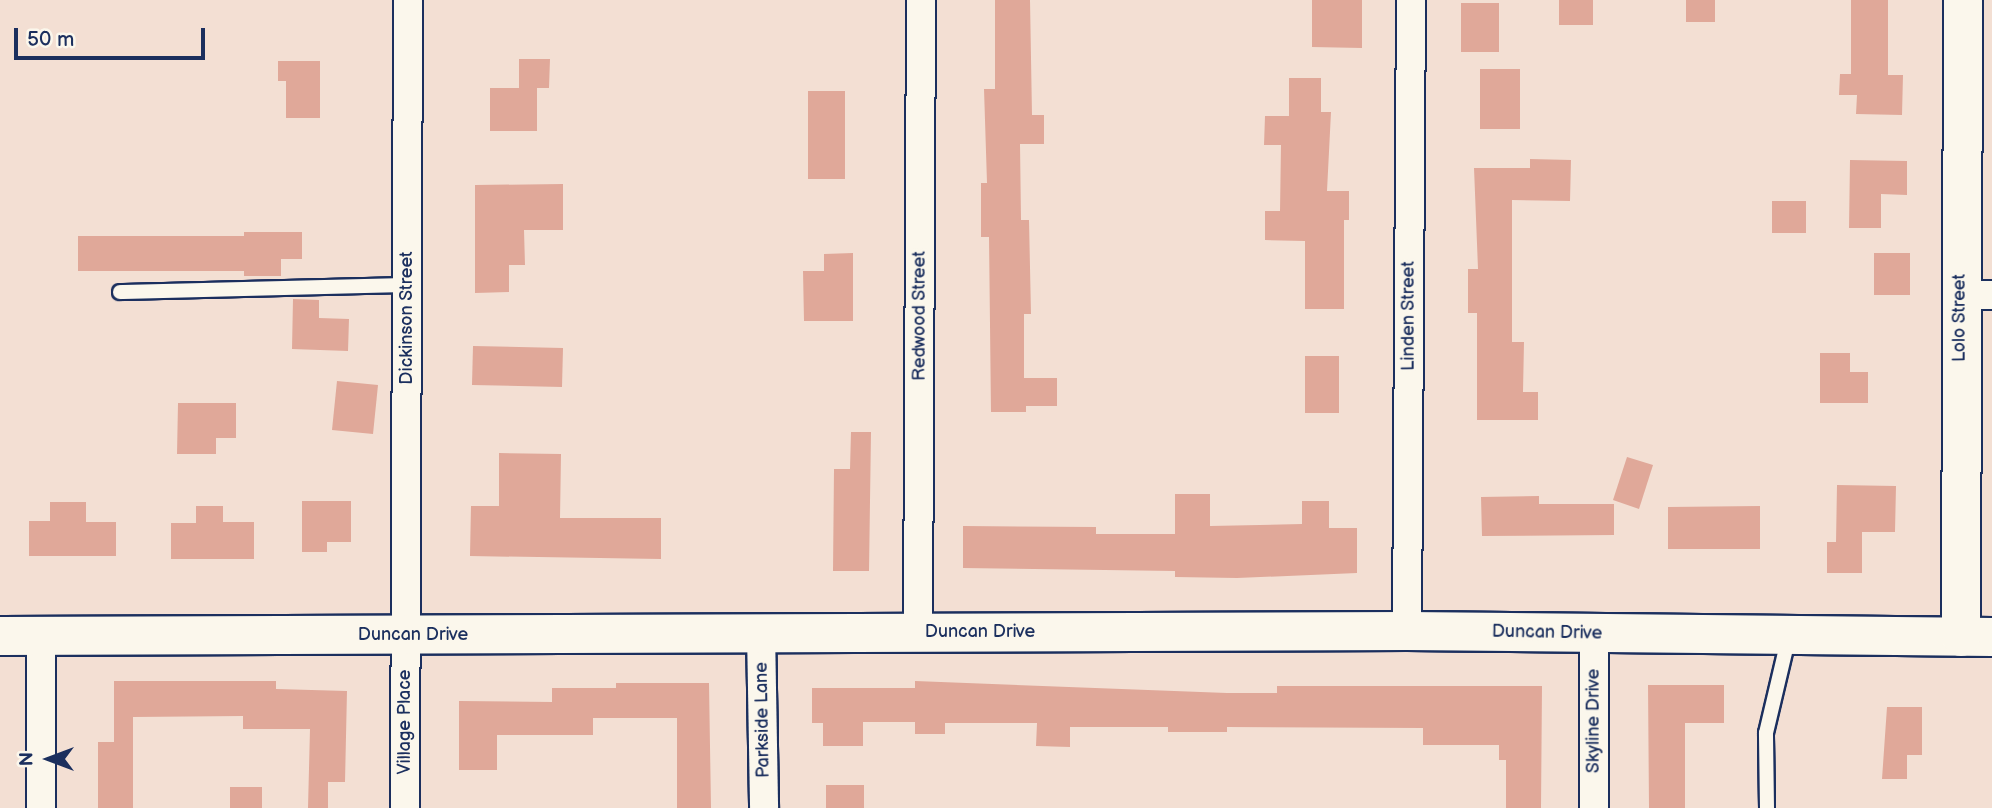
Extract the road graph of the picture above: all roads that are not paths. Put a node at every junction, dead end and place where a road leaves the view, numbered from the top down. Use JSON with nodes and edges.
{"nodes":[{"id":1,"x":408,"y":0,"type":"edge"},
{"id":2,"x":921,"y":0,"type":"edge"},
{"id":3,"x":1411,"y":0,"type":"edge"},
{"id":4,"x":1963,"y":0,"type":"edge"},
{"id":5,"x":408,"y":285,"type":"junction"},
{"id":6,"x":120,"y":292,"type":"dead end"},
{"id":7,"x":1976,"y":295,"type":"edge"},
{"id":8,"x":761,"y":631,"type":"junction"},
{"id":9,"x":1407,"y":631,"type":"junction"},
{"id":10,"x":918,"y":632,"type":"junction"},
{"id":11,"x":1594,"y":633,"type":"junction"},
{"id":12,"x":1790,"y":634,"type":"junction"},
{"id":13,"x":0,"y":636,"type":"edge"},
{"id":14,"x":41,"y":636,"type":"junction"},
{"id":15,"x":404,"y":636,"type":"junction"},
{"id":16,"x":1976,"y":637,"type":"edge"},
{"id":17,"x":41,"y":808,"type":"edge"},
{"id":18,"x":405,"y":808,"type":"edge"},
{"id":19,"x":764,"y":808,"type":"edge"},
{"id":20,"x":1594,"y":808,"type":"edge"},
{"id":21,"x":1767,"y":808,"type":"edge"}],
"edges":[{"from":1,"to":5,"type":"street","name":"Dickinson Street"},
{"from":2,"to":10,"type":"street","name":"Redwood Street"},
{"from":3,"to":9,"type":"street","name":"Linden Street"},
{"from":4,"to":7,"type":"street","name":"Lolo Street"},
{"from":5,"to":6,"type":"lane"},
{"from":5,"to":15,"type":"street","name":"Dickinson Street"},
{"from":7,"to":16,"type":"street","name":"Lolo Street"},
{"from":8,"to":10,"type":"street","name":"Duncan Drive"},
{"from":8,"to":15,"type":"street","name":"Duncan Drive"},
{"from":8,"to":19,"type":"street","name":"Parkside Lane"},
{"from":9,"to":10,"type":"street","name":"Duncan Drive"},
{"from":9,"to":11,"type":"street","name":"Duncan Drive"},
{"from":11,"to":12,"type":"street","name":"Duncan Drive"},
{"from":11,"to":20,"type":"street","name":"Skyline Drive"},
{"from":12,"to":16,"type":"street","name":"Duncan Drive"},
{"from":12,"to":21,"type":"lane"},
{"from":13,"to":14,"type":"street","name":"Duncan Drive"},
{"from":14,"to":15,"type":"street","name":"Duncan Drive"},
{"from":14,"to":17,"type":"street"},
{"from":15,"to":18,"type":"street","name":"Village Place"}]}
